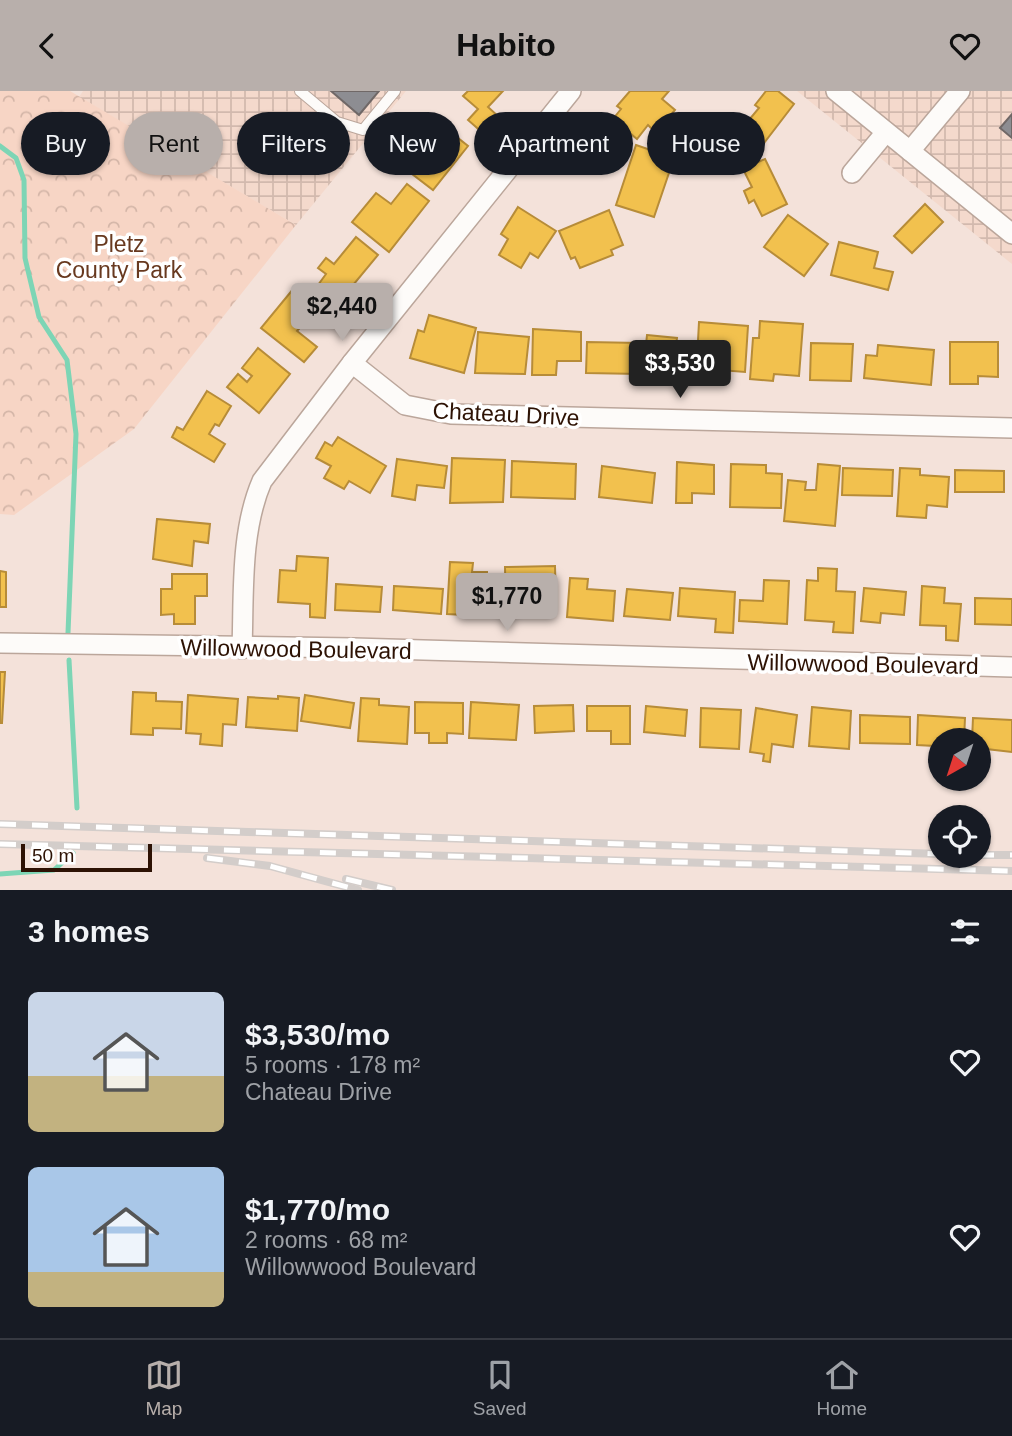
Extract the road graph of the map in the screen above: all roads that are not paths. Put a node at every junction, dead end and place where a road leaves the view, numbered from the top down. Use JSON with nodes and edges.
{"nodes":[{"id":1,"x":299,"y":91,"type":"edge"},
{"id":2,"x":395,"y":91,"type":"edge"},
{"id":3,"x":572,"y":91,"type":"edge"},
{"id":4,"x":836,"y":91,"type":"edge"},
{"id":5,"x":960,"y":91,"type":"edge"},
{"id":6,"x":886,"y":131,"type":"junction"},
{"id":7,"x":910,"y":151,"type":"junction"},
{"id":8,"x":852,"y":173,"type":"dead end"},
{"id":9,"x":1012,"y":235,"type":"edge"},
{"id":10,"x":352,"y":363,"type":"junction"},
{"id":11,"x":1012,"y":428,"type":"edge"},
{"id":12,"x":0,"y":643,"type":"edge"},
{"id":13,"x":242,"y":649,"type":"junction"},
{"id":14,"x":1012,"y":667,"type":"edge"}],
"edges":[{"from":1,"to":2,"type":"lane"},
{"from":3,"to":10,"type":"street"},
{"from":4,"to":6,"type":"street"},
{"from":5,"to":7,"type":"street"},
{"from":6,"to":7,"type":"street"},
{"from":6,"to":8,"type":"street"},
{"from":7,"to":9,"type":"street"},
{"from":10,"to":11,"type":"street","name":"Chateau Drive"},
{"from":10,"to":13,"type":"street"},
{"from":12,"to":13,"type":"street","name":"Willowwood Boulevard"},
{"from":13,"to":14,"type":"street","name":"Willowwood Boulevard"}]}
